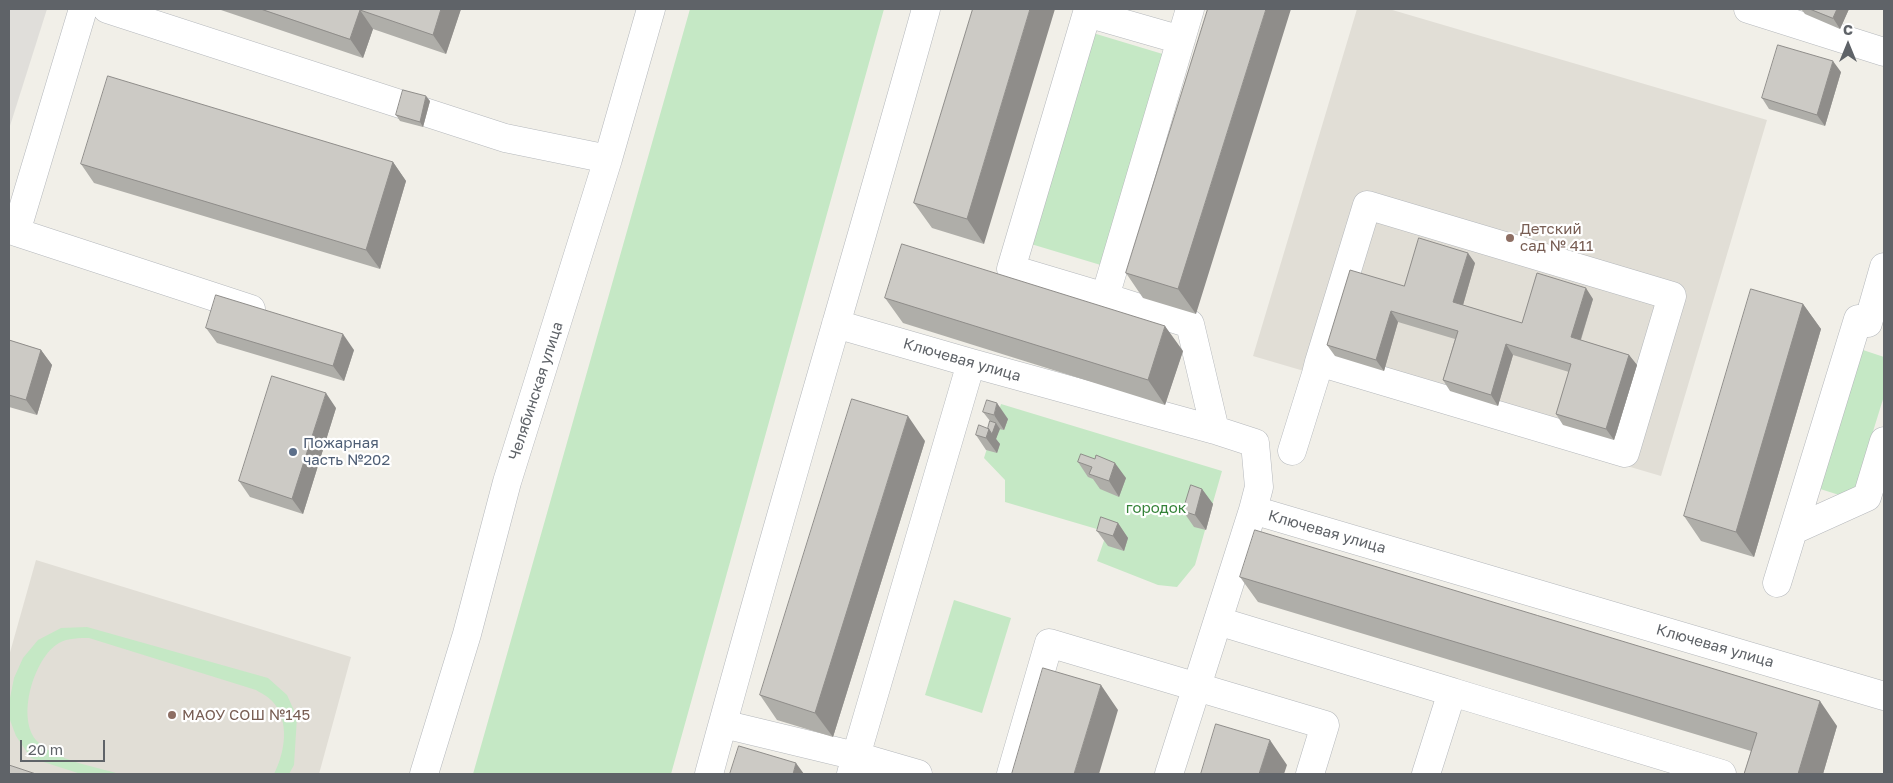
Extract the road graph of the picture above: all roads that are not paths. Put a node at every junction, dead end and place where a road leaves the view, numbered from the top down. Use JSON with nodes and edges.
{"nodes":[{"id":1,"x":83,"y":9,"type":"edge"},
{"id":2,"x":107,"y":9,"type":"edge"},
{"id":3,"x":651,"y":9,"type":"edge"},
{"id":4,"x":926,"y":9,"type":"edge"},
{"id":5,"x":1190,"y":9,"type":"edge"},
{"id":6,"x":1748,"y":9,"type":"edge"},
{"id":7,"x":1181,"y":40,"type":"junction"},
{"id":8,"x":1884,"y":52,"type":"edge"},
{"id":9,"x":608,"y":159,"type":"junction"},
{"id":10,"x":1884,"y":267,"type":"edge"},
{"id":11,"x":1105,"y":297,"type":"junction"},
{"id":12,"x":271,"y":315,"type":"edge"},
{"id":13,"x":836,"y":324,"type":"junction"},
{"id":14,"x":1876,"y":325,"type":"edge"},
{"id":15,"x":1319,"y":362,"type":"junction"},
{"id":16,"x":971,"y":363,"type":"junction"},
{"id":17,"x":1215,"y":430,"type":"junction"},
{"id":18,"x":1884,"y":441,"type":"edge"},
{"id":19,"x":1292,"y":451,"type":"dead end"},
{"id":20,"x":1252,"y":510,"type":"junction"},
{"id":21,"x":1794,"y":530,"type":"junction"},
{"id":22,"x":1777,"y":583,"type":"dead end"},
{"id":23,"x":1218,"y":621,"type":"junction"},
{"id":24,"x":1197,"y":687,"type":"junction"},
{"id":25,"x":1452,"y":692,"type":"junction"},
{"id":26,"x":1884,"y":696,"type":"edge"},
{"id":27,"x":723,"y":724,"type":"junction"},
{"id":28,"x":853,"y":765,"type":"edge"},
{"id":29,"x":424,"y":774,"type":"edge"},
{"id":30,"x":710,"y":774,"type":"edge"},
{"id":31,"x":918,"y":774,"type":"edge"},
{"id":32,"x":1010,"y":774,"type":"edge"},
{"id":33,"x":1168,"y":774,"type":"edge"},
{"id":34,"x":1310,"y":774,"type":"edge"},
{"id":35,"x":1427,"y":774,"type":"edge"},
{"id":36,"x":1722,"y":774,"type":"edge"}],
"edges":[{"from":1,"to":12,"type":"street"},
{"from":2,"to":9,"type":"street"},
{"from":3,"to":9,"type":"street","name":"Челябинская улица"},
{"from":4,"to":13,"type":"street"},
{"from":5,"to":7,"type":"street"},
{"from":6,"to":8,"type":"street"},
{"from":7,"to":11,"type":"street"},
{"from":7,"to":11,"type":"street"},
{"from":9,"to":29,"type":"street","name":"Челябинская улица"},
{"from":10,"to":14,"type":"street"},
{"from":11,"to":17,"type":"street"},
{"from":13,"to":16,"type":"street","name":"Ключевая улица"},
{"from":13,"to":27,"type":"street"},
{"from":14,"to":21,"type":"street"},
{"from":15,"to":15,"type":"street"},
{"from":15,"to":19,"type":"street"},
{"from":16,"to":17,"type":"street","name":"Ключевая улица"},
{"from":16,"to":28,"type":"street"},
{"from":17,"to":20,"type":"street","name":"Ключевая улица"},
{"from":18,"to":21,"type":"street"},
{"from":20,"to":23,"type":"street"},
{"from":20,"to":26,"type":"street","name":"Ключевая улица"},
{"from":21,"to":22,"type":"street"},
{"from":23,"to":24,"type":"street"},
{"from":23,"to":25,"type":"street"},
{"from":24,"to":32,"type":"street"},
{"from":24,"to":33,"type":"street"},
{"from":24,"to":34,"type":"street"},
{"from":25,"to":35,"type":"street"},
{"from":25,"to":36,"type":"street"},
{"from":27,"to":28,"type":"street"},
{"from":27,"to":30,"type":"street"},
{"from":28,"to":31,"type":"street"}]}
